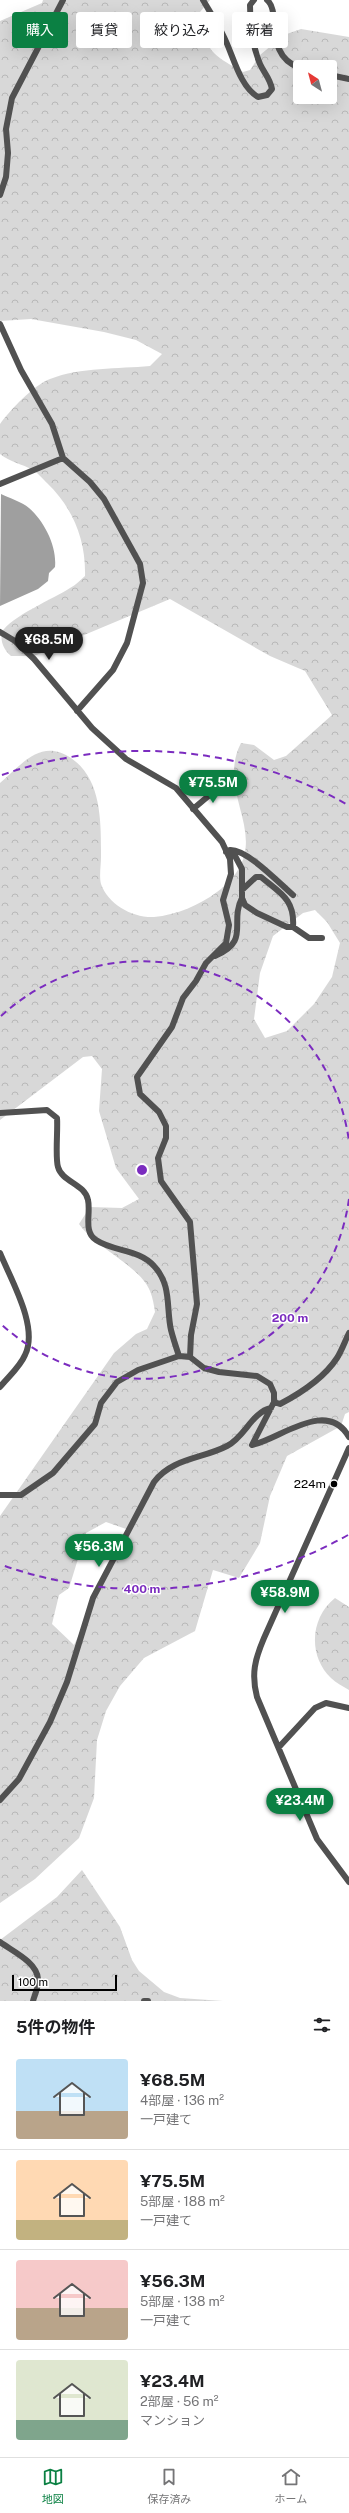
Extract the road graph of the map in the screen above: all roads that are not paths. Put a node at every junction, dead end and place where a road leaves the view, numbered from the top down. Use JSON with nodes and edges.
{"nodes":[{"id":1,"x":63,"y":0,"type":"edge"},
{"id":2,"x":203,"y":0,"type":"edge"},
{"id":3,"x":254,"y":0,"type":"edge"},
{"id":4,"x":267,"y":0,"type":"edge"},
{"id":5,"x":293,"y":66,"type":"edge"},
{"id":6,"x":337,"y":76,"type":"edge"},
{"id":7,"x":349,"y":79,"type":"edge"},
{"id":8,"x":0,"y":195,"type":"edge"},
{"id":9,"x":0,"y":324,"type":"edge"},
{"id":10,"x":63,"y":458,"type":"junction"},
{"id":11,"x":0,"y":484,"type":"edge"},
{"id":12,"x":0,"y":632,"type":"edge"},
{"id":13,"x":77,"y":711,"type":"junction"},
{"id":14,"x":216,"y":786,"type":"dead end"},
{"id":15,"x":193,"y":809,"type":"junction"},
{"id":16,"x":226,"y":852,"type":"junction"},
{"id":17,"x":242,"y":890,"type":"junction"},
{"id":18,"x":293,"y":896,"type":"dead end"},
{"id":19,"x":242,"y":898,"type":"junction"},
{"id":20,"x":293,"y":927,"type":"junction"},
{"id":21,"x":322,"y":938,"type":"dead end"},
{"id":22,"x":212,"y":957,"type":"junction"},
{"id":23,"x":0,"y":1113,"type":"edge"},
{"id":24,"x":0,"y":1253,"type":"edge"},
{"id":25,"x":349,"y":1333,"type":"edge"},
{"id":26,"x":179,"y":1356,"type":"junction"},
{"id":27,"x":190,"y":1357,"type":"junction"},
{"id":28,"x":0,"y":1387,"type":"edge"},
{"id":29,"x":272,"y":1405,"type":"junction"},
{"id":30,"x":349,"y":1437,"type":"edge"},
{"id":31,"x":349,"y":1448,"type":"edge"},
{"id":32,"x":0,"y":1495,"type":"edge"},
{"id":33,"x":349,"y":1708,"type":"edge"},
{"id":34,"x":279,"y":1747,"type":"junction"},
{"id":35,"x":0,"y":1800,"type":"edge"},
{"id":36,"x":349,"y":1882,"type":"edge"},
{"id":37,"x":0,"y":1942,"type":"edge"},
{"id":38,"x":33,"y":2001,"type":"edge"},
{"id":39,"x":144,"y":2001,"type":"edge"},
{"id":40,"x":148,"y":2001,"type":"edge"}],
"edges":[{"from":1,"to":8,"type":"street"},
{"from":2,"to":3,"type":"street"},
{"from":4,"to":5,"type":"street"},
{"from":6,"to":7,"type":"street"},
{"from":9,"to":10,"type":"street"},
{"from":10,"to":11,"type":"street"},
{"from":10,"to":13,"type":"street"},
{"from":12,"to":13,"type":"street"},
{"from":13,"to":15,"type":"street"},
{"from":14,"to":15,"type":"street"},
{"from":15,"to":16,"type":"street"},
{"from":16,"to":17,"type":"street"},
{"from":16,"to":18,"type":"street"},
{"from":16,"to":22,"type":"street"},
{"from":17,"to":19,"type":"street"},
{"from":17,"to":20,"type":"street"},
{"from":19,"to":20,"type":"street"},
{"from":19,"to":22,"type":"street"},
{"from":20,"to":21,"type":"street"},
{"from":22,"to":27,"type":"street"},
{"from":23,"to":26,"type":"street"},
{"from":24,"to":28,"type":"street"},
{"from":25,"to":29,"type":"street"},
{"from":26,"to":27,"type":"street"},
{"from":26,"to":32,"type":"street"},
{"from":27,"to":29,"type":"street"},
{"from":29,"to":30,"type":"street"},
{"from":29,"to":35,"type":"street"},
{"from":31,"to":34,"type":"street"},
{"from":33,"to":34,"type":"street"},
{"from":34,"to":36,"type":"street"},
{"from":37,"to":38,"type":"street"},
{"from":39,"to":40,"type":"street"}]}
